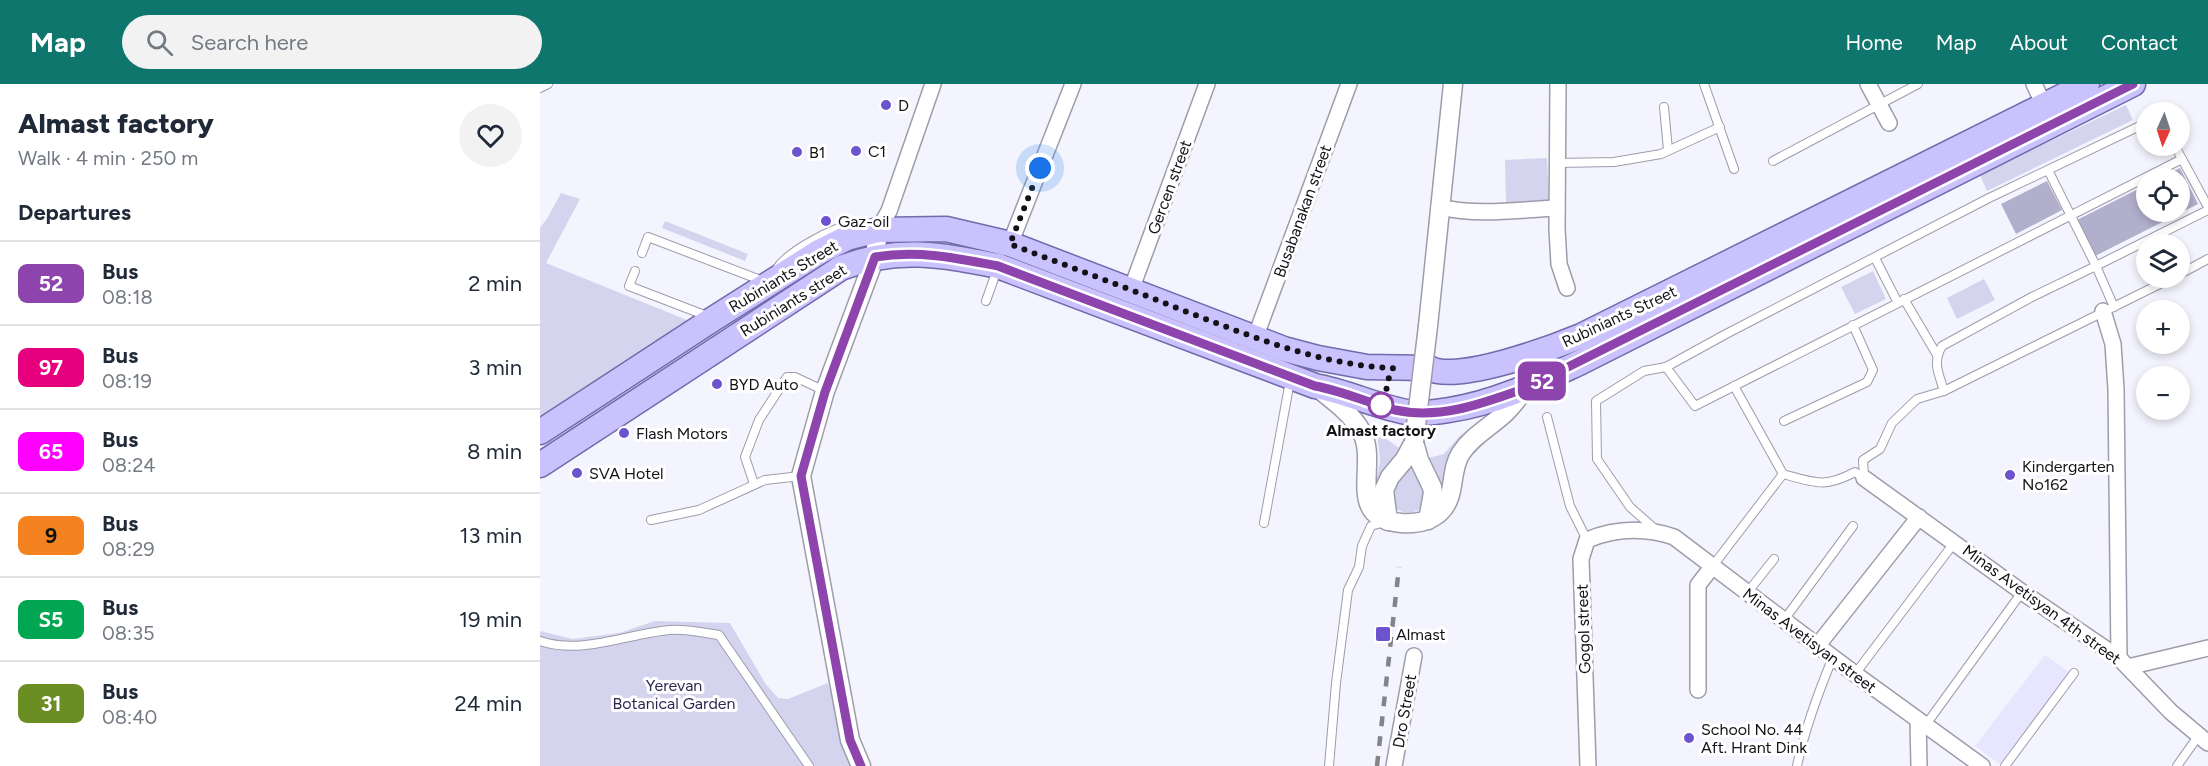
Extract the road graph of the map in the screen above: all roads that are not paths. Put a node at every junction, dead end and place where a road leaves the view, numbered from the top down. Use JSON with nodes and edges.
{"nodes":[{"id":1,"x":548,"y":84,"type":"edge"},
{"id":2,"x":933,"y":84,"type":"edge"},
{"id":3,"x":1073,"y":84,"type":"edge"},
{"id":4,"x":1207,"y":84,"type":"edge"},
{"id":5,"x":1349,"y":84,"type":"edge"},
{"id":6,"x":1453,"y":84,"type":"edge"},
{"id":7,"x":1558,"y":84,"type":"edge"},
{"id":8,"x":1704,"y":84,"type":"edge"},
{"id":9,"x":1868,"y":84,"type":"edge"},
{"id":10,"x":1918,"y":84,"type":"edge"},
{"id":11,"x":2087,"y":84,"type":"edge"},
{"id":12,"x":2133,"y":84,"type":"edge"},
{"id":13,"x":540,"y":88,"type":"edge"},
{"id":14,"x":2039,"y":95,"type":"edge"},
{"id":15,"x":1879,"y":104,"type":"junction"},
{"id":16,"x":1664,"y":107,"type":"dead end"},
{"id":17,"x":1888,"y":123,"type":"dead end"},
{"id":18,"x":1720,"y":128,"type":"junction"},
{"id":19,"x":2136,"y":128,"type":"edge"},
{"id":20,"x":1668,"y":150,"type":"junction"},
{"id":21,"x":2180,"y":156,"type":"edge"},
{"id":22,"x":2182,"y":159,"type":"junction"},
{"id":23,"x":1773,"y":161,"type":"dead end"},
{"id":24,"x":1557,"y":163,"type":"junction"},
{"id":25,"x":1734,"y":169,"type":"dead end"},
{"id":26,"x":2048,"y":170,"type":"junction"},
{"id":27,"x":1439,"y":207,"type":"junction"},
{"id":28,"x":1557,"y":208,"type":"junction"},
{"id":29,"x":2208,"y":208,"type":"edge"},
{"id":30,"x":2072,"y":215,"type":"junction"},
{"id":31,"x":878,"y":230,"type":"junction"},
{"id":32,"x":1010,"y":244,"type":"junction"},
{"id":33,"x":642,"y":253,"type":"dead end"},
{"id":34,"x":875,"y":257,"type":"junction"},
{"id":35,"x":1875,"y":258,"type":"junction"},
{"id":36,"x":2208,"y":259,"type":"edge"},
{"id":37,"x":998,"y":266,"type":"junction"},
{"id":38,"x":2096,"y":266,"type":"junction"},
{"id":39,"x":2190,"y":269,"type":"edge"},
{"id":40,"x":635,"y":271,"type":"dead end"},
{"id":41,"x":768,"y":283,"type":"junction"},
{"id":42,"x":1567,"y":288,"type":"dead end"},
{"id":43,"x":2151,"y":288,"type":"edge"},
{"id":44,"x":1131,"y":290,"type":"junction"},
{"id":45,"x":986,"y":301,"type":"dead end"},
{"id":46,"x":1901,"y":301,"type":"junction"},
{"id":47,"x":2108,"y":309,"type":"junction"},
{"id":48,"x":712,"y":319,"type":"junction"},
{"id":49,"x":1853,"y":326,"type":"junction"},
{"id":50,"x":1255,"y":338,"type":"junction"},
{"id":51,"x":1937,"y":355,"type":"junction"},
{"id":52,"x":1666,"y":367,"type":"junction"},
{"id":53,"x":1393,"y":368,"type":"junction"},
{"id":54,"x":1435,"y":372,"type":"junction"},
{"id":55,"x":1291,"y":376,"type":"junction"},
{"id":56,"x":1315,"y":386,"type":"junction"},
{"id":57,"x":1734,"y":386,"type":"junction"},
{"id":58,"x":1526,"y":388,"type":"junction"},
{"id":59,"x":1944,"y":391,"type":"junction"},
{"id":60,"x":825,"y":392,"type":"junction"},
{"id":61,"x":1390,"y":408,"type":"junction"},
{"id":62,"x":1434,"y":412,"type":"junction"},
{"id":63,"x":1547,"y":417,"type":"dead end"},
{"id":64,"x":1784,"y":421,"type":"dead end"},
{"id":65,"x":540,"y":432,"type":"edge"},
{"id":66,"x":1414,"y":442,"type":"junction"},
{"id":67,"x":540,"y":465,"type":"edge"},
{"id":68,"x":1783,"y":474,"type":"junction"},
{"id":69,"x":801,"y":476,"type":"junction"},
{"id":70,"x":1864,"y":478,"type":"junction"},
{"id":71,"x":754,"y":484,"type":"junction"},
{"id":72,"x":1919,"y":517,"type":"junction"},
{"id":73,"x":651,"y":520,"type":"dead end"},
{"id":74,"x":1428,"y":520,"type":"junction"},
{"id":75,"x":1388,"y":521,"type":"junction"},
{"id":76,"x":1264,"y":523,"type":"dead end"},
{"id":77,"x":1853,"y":526,"type":"dead end"},
{"id":78,"x":1657,"y":531,"type":"junction"},
{"id":79,"x":1587,"y":540,"type":"junction"},
{"id":80,"x":1955,"y":542,"type":"junction"},
{"id":81,"x":1774,"y":559,"type":"dead end"},
{"id":82,"x":1712,"y":567,"type":"junction"},
{"id":83,"x":2022,"y":592,"type":"junction"},
{"id":84,"x":1748,"y":593,"type":"junction"},
{"id":85,"x":1784,"y":620,"type":"junction"},
{"id":86,"x":540,"y":641,"type":"edge"},
{"id":87,"x":1818,"y":645,"type":"junction"},
{"id":88,"x":2208,"y":648,"type":"edge"},
{"id":89,"x":1414,"y":656,"type":"dead end"},
{"id":90,"x":1833,"y":657,"type":"junction"},
{"id":91,"x":2123,"y":663,"type":"junction"},
{"id":92,"x":2074,"y":673,"type":"dead end"},
{"id":93,"x":1855,"y":674,"type":"junction"},
{"id":94,"x":1698,"y":690,"type":"dead end"},
{"id":95,"x":1921,"y":723,"type":"junction"},
{"id":96,"x":2203,"y":739,"type":"edge"},
{"id":97,"x":809,"y":766,"type":"edge"},
{"id":98,"x":861,"y":766,"type":"edge"},
{"id":99,"x":1329,"y":766,"type":"edge"},
{"id":100,"x":1394,"y":766,"type":"edge"},
{"id":101,"x":1588,"y":766,"type":"edge"},
{"id":102,"x":1797,"y":766,"type":"edge"},
{"id":103,"x":1919,"y":766,"type":"edge"},
{"id":104,"x":1982,"y":766,"type":"edge"},
{"id":105,"x":2005,"y":766,"type":"edge"},
{"id":106,"x":2177,"y":766,"type":"edge"}],
"edges":[{"from":1,"to":13,"type":"lane"},
{"from":2,"to":31,"type":"street"},
{"from":3,"to":32,"type":"street"},
{"from":4,"to":44,"type":"street","name":"Gercen street"},
{"from":5,"to":50,"type":"street","name":"Busabanakan street"},
{"from":6,"to":27,"type":"street"},
{"from":7,"to":24,"type":"street"},
{"from":8,"to":18,"type":"lane"},
{"from":9,"to":15,"type":"street"},
{"from":10,"to":15,"type":"lane"},
{"from":11,"to":14,"type":"main road","name":"Rubiniants Street"},
{"from":12,"to":58,"type":"main road","name":"Rubiniants street"},
{"from":14,"to":54,"type":"main road","name":"Rubiniants Street"},
{"from":15,"to":17,"type":"street"},
{"from":15,"to":23,"type":"lane"},
{"from":16,"to":20,"type":"lane"},
{"from":18,"to":20,"type":"lane"},
{"from":18,"to":25,"type":"lane"},
{"from":19,"to":26,"type":"lane"},
{"from":20,"to":24,"type":"lane"},
{"from":21,"to":22,"type":"lane"},
{"from":22,"to":29,"type":"lane"},
{"from":22,"to":30,"type":"lane"},
{"from":24,"to":28,"type":"street"},
{"from":26,"to":30,"type":"lane"},
{"from":26,"to":35,"type":"lane"},
{"from":27,"to":28,"type":"street"},
{"from":27,"to":66,"type":"street","bridge":true},
{"from":28,"to":42,"type":"street"},
{"from":29,"to":38,"type":"lane"},
{"from":30,"to":38,"type":"lane"},
{"from":30,"to":46,"type":"lane"},
{"from":31,"to":32,"type":"main road","name":"Rubiniants Street"},
{"from":31,"to":34,"type":"street"},
{"from":31,"to":41,"type":"main road","name":"Rubiniants Street"},
{"from":32,"to":44,"type":"main road","name":"Rubiniants Street"},
{"from":33,"to":41,"type":"lane"},
{"from":34,"to":37,"type":"main road","name":"Rubiniants street"},
{"from":34,"to":60,"type":"street"},
{"from":34,"to":67,"type":"main road","name":"Rubiniants street"},
{"from":35,"to":46,"type":"lane"},
{"from":35,"to":52,"type":"lane"},
{"from":36,"to":39,"type":"lane"},
{"from":37,"to":45,"type":"lane"},
{"from":37,"to":55,"type":"main road","name":"Rubiniants street"},
{"from":38,"to":47,"type":"lane"},
{"from":38,"to":51,"type":"lane"},
{"from":40,"to":48,"type":"lane"},
{"from":41,"to":48,"type":"main road","name":"Rubiniants Street"},
{"from":43,"to":47,"type":"lane"},
{"from":44,"to":50,"type":"main road","name":"Rubiniants Street"},
{"from":46,"to":49,"type":"lane"},
{"from":46,"to":51,"type":"lane"},
{"from":47,"to":59,"type":"lane"},
{"from":47,"to":91,"type":"street"},
{"from":48,"to":65,"type":"main road","name":"Rubiniants Street"},
{"from":49,"to":57,"type":"lane"},
{"from":49,"to":64,"type":"lane"},
{"from":50,"to":53,"type":"main road","name":"Rubiniants Street"},
{"from":51,"to":59,"type":"lane"},
{"from":52,"to":57,"type":"lane"},
{"from":52,"to":78,"type":"lane"},
{"from":53,"to":54,"type":"main road","name":"Rubiniants Street"},
{"from":53,"to":61,"type":"main road"},
{"from":54,"to":62,"type":"main road"},
{"from":55,"to":56,"type":"main road","name":"Rubiniants street"},
{"from":55,"to":76,"type":"lane"},
{"from":56,"to":61,"type":"main road","name":"Rubiniants street"},
{"from":56,"to":75,"type":"street"},
{"from":57,"to":68,"type":"lane"},
{"from":58,"to":62,"type":"main road","name":"Rubiniants street"},
{"from":58,"to":74,"type":"street"},
{"from":59,"to":70,"type":"lane"},
{"from":60,"to":69,"type":"street"},
{"from":60,"to":71,"type":"lane"},
{"from":61,"to":62,"type":"main road","name":"Rubiniants street"},
{"from":63,"to":79,"type":"lane"},
{"from":66,"to":74,"type":"street"},
{"from":66,"to":75,"type":"street"},
{"from":68,"to":70,"type":"lane"},
{"from":68,"to":82,"type":"lane"},
{"from":69,"to":71,"type":"lane"},
{"from":69,"to":98,"type":"street"},
{"from":70,"to":72,"type":"street","name":"Minas Avetisyan 4th street"},
{"from":71,"to":73,"type":"lane"},
{"from":72,"to":80,"type":"street","name":"Minas Avetisyan 4th street"},
{"from":72,"to":87,"type":"street"},
{"from":74,"to":75,"type":"street"},
{"from":75,"to":99,"type":"lane"},
{"from":77,"to":85,"type":"lane"},
{"from":78,"to":79,"type":"street","name":"Minas Avetisyan street"},
{"from":78,"to":82,"type":"street","name":"Minas Avetisyan street"},
{"from":79,"to":101,"type":"street","name":"Gogol street"},
{"from":80,"to":83,"type":"street","name":"Minas Avetisyan 4th street"},
{"from":80,"to":93,"type":"lane"},
{"from":81,"to":84,"type":"lane"},
{"from":82,"to":84,"type":"street","name":"Minas Avetisyan street"},
{"from":82,"to":94,"type":"street"},
{"from":83,"to":91,"type":"street","name":"Minas Avetisyan 4th street"},
{"from":83,"to":95,"type":"lane"},
{"from":84,"to":85,"type":"street","name":"Minas Avetisyan street"},
{"from":85,"to":87,"type":"street","name":"Minas Avetisyan street"},
{"from":86,"to":97,"type":"lane"},
{"from":87,"to":90,"type":"street","name":"Minas Avetisyan street"},
{"from":88,"to":91,"type":"street"},
{"from":89,"to":100,"type":"street","name":"Dro Street"},
{"from":90,"to":93,"type":"street","name":"Minas Avetisyan street"},
{"from":90,"to":102,"type":"lane"},
{"from":91,"to":96,"type":"street","name":"Minas Avetisyan 4th street"},
{"from":92,"to":105,"type":"lane"},
{"from":93,"to":95,"type":"street","name":"Minas Avetisyan street"},
{"from":95,"to":103,"type":"street"},
{"from":95,"to":104,"type":"street","name":"Minas Avetisyan street"},
{"from":96,"to":106,"type":"lane"}]}
